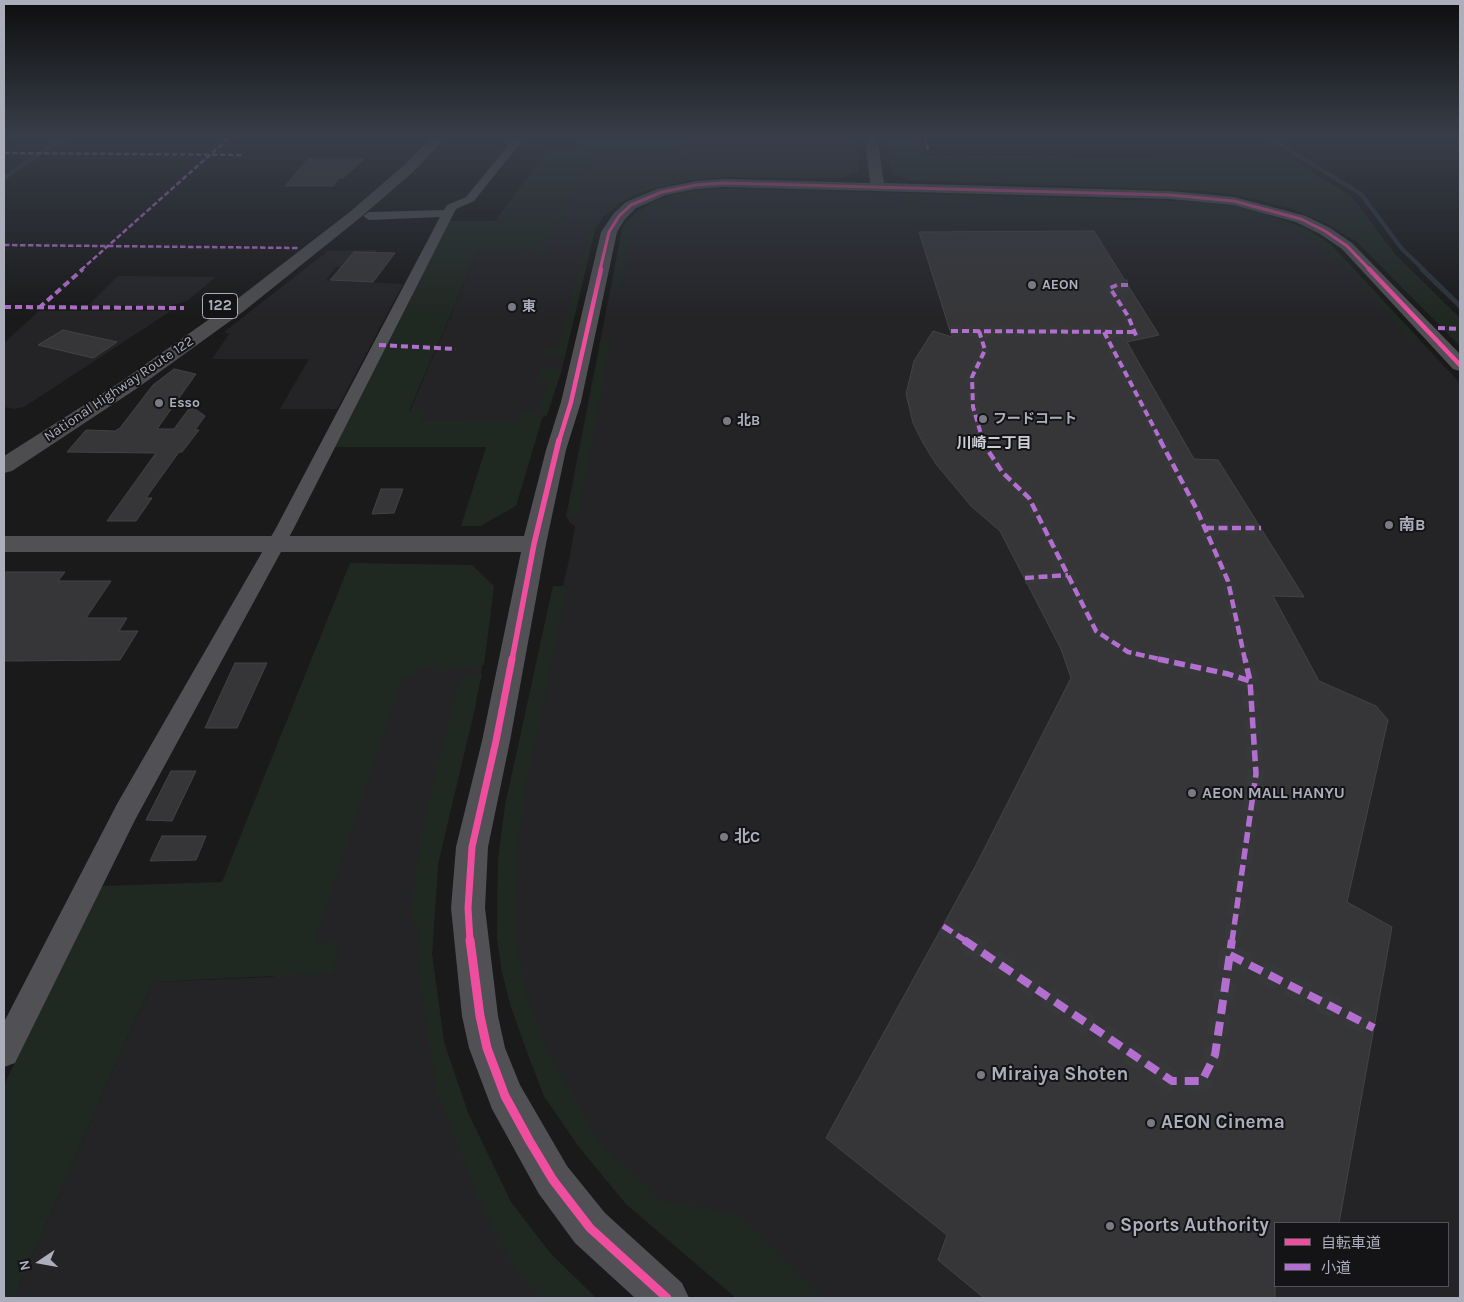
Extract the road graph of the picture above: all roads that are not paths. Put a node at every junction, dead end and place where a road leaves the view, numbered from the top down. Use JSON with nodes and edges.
{"nodes":[{"id":1,"x":359,"y":198,"type":"edge"},
{"id":2,"x":375,"y":198,"type":"edge"},
{"id":3,"x":471,"y":198,"type":"edge"},
{"id":4,"x":647,"y":198,"type":"edge"},
{"id":5,"x":1207,"y":198,"type":"edge"},
{"id":6,"x":447,"y":213,"type":"junction"},
{"id":7,"x":369,"y":216,"type":"dead end"},
{"id":8,"x":1460,"y":365,"type":"edge"},
{"id":9,"x":61,"y":409,"type":"dead end"},
{"id":10,"x":4,"y":466,"type":"edge"},
{"id":11,"x":4,"y":544,"type":"edge"},
{"id":12,"x":275,"y":544,"type":"junction"},
{"id":13,"x":534,"y":544,"type":"junction"},
{"id":14,"x":4,"y":1052,"type":"edge"},
{"id":15,"x":667,"y":1298,"type":"edge"}],
"edges":[{"from":1,"to":9,"type":"highway","name":"National Highway Route 122","number":"122"},
{"from":2,"to":10,"type":"highway","name":"National Highway Route 122","number":"122"},
{"from":3,"to":6,"type":"street"},
{"from":4,"to":13,"type":"street"},
{"from":5,"to":8,"type":"street"},
{"from":6,"to":7,"type":"street"},
{"from":6,"to":12,"type":"street"},
{"from":11,"to":12,"type":"street"},
{"from":12,"to":13,"type":"street"},
{"from":12,"to":14,"type":"street"},
{"from":13,"to":15,"type":"street"}]}
